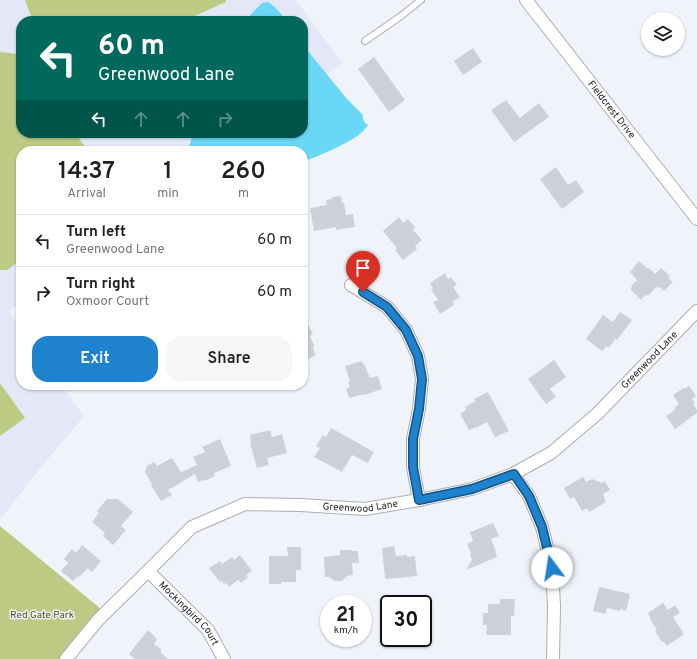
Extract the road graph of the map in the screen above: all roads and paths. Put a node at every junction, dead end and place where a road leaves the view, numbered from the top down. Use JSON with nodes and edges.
{"nodes":[{"id":1,"x":421,"y":0,"type":"edge"},
{"id":2,"x":526,"y":0,"type":"edge"},
{"id":3,"x":365,"y":41,"type":"dead end"},
{"id":4,"x":697,"y":219,"type":"edge"},
{"id":5,"x":351,"y":285,"type":"dead end"},
{"id":6,"x":697,"y":311,"type":"edge"},
{"id":7,"x":514,"y":474,"type":"junction"},
{"id":8,"x":419,"y":500,"type":"junction"},
{"id":9,"x":148,"y":571,"type":"junction"},
{"id":10,"x":66,"y":659,"type":"edge"},
{"id":11,"x":224,"y":659,"type":"edge"},
{"id":12,"x":553,"y":659,"type":"edge"}],
"edges":[{"from":1,"to":3,"type":"lane"},
{"from":2,"to":4,"type":"street","name":"Fieldcrest Drive"},
{"from":5,"to":8,"type":"street"},
{"from":6,"to":7,"type":"street","name":"Greenwood Lane"},
{"from":7,"to":8,"type":"street","name":"Greenwood Lane"},
{"from":7,"to":12,"type":"street"},
{"from":8,"to":9,"type":"street","name":"Greenwood Lane"},
{"from":9,"to":10,"type":"street","name":"Greenwood Lane"},
{"from":9,"to":11,"type":"street","name":"Mockingbird Court"}]}
